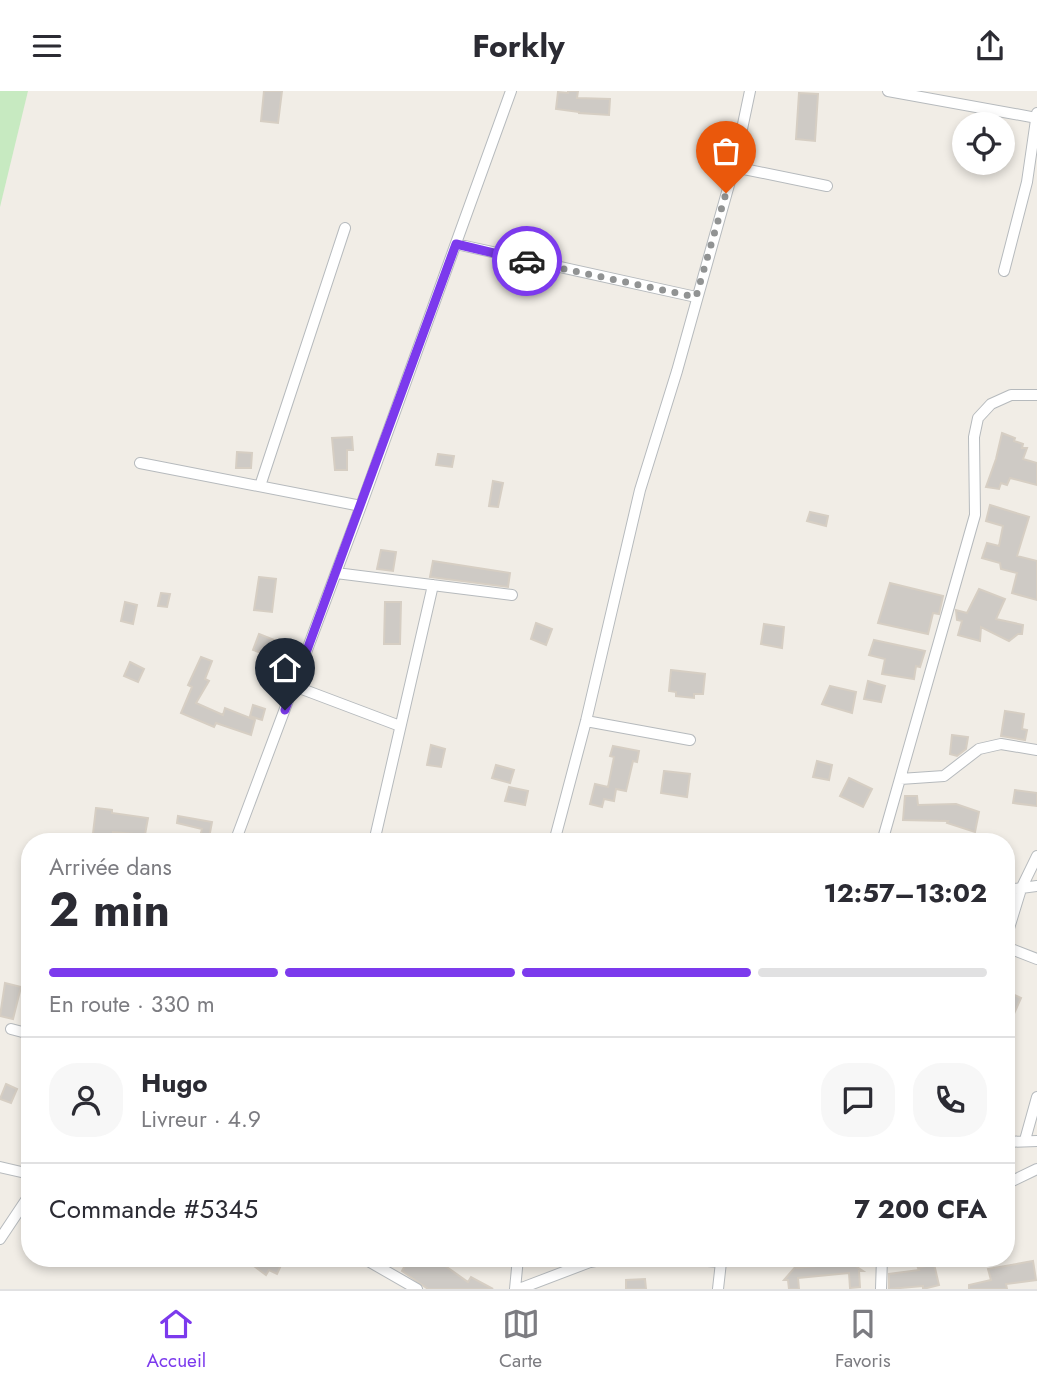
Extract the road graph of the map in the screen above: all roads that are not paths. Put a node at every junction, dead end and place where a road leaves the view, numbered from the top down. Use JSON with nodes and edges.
{"nodes":[{"id":1,"x":511,"y":91,"type":"edge"},
{"id":2,"x":750,"y":91,"type":"edge"},
{"id":3,"x":888,"y":91,"type":"edge"},
{"id":4,"x":920,"y":94,"type":"edge"},
{"id":5,"x":1037,"y":116,"type":"edge"},
{"id":6,"x":734,"y":167,"type":"junction"},
{"id":7,"x":827,"y":186,"type":"dead end"},
{"id":8,"x":345,"y":228,"type":"dead end"},
{"id":9,"x":456,"y":244,"type":"junction"},
{"id":10,"x":1004,"y":271,"type":"dead end"},
{"id":11,"x":696,"y":297,"type":"junction"},
{"id":12,"x":1037,"y":395,"type":"edge"},
{"id":13,"x":139,"y":463,"type":"dead end"},
{"id":14,"x":260,"y":486,"type":"junction"},
{"id":15,"x":360,"y":506,"type":"junction"},
{"id":16,"x":336,"y":573,"type":"junction"},
{"id":17,"x":433,"y":585,"type":"junction"},
{"id":18,"x":512,"y":595,"type":"dead end"},
{"id":19,"x":294,"y":686,"type":"junction"},
{"id":20,"x":586,"y":721,"type":"junction"},
{"id":21,"x":400,"y":726,"type":"junction"},
{"id":22,"x":690,"y":740,"type":"dead end"},
{"id":23,"x":1037,"y":750,"type":"edge"},
{"id":24,"x":900,"y":779,"type":"junction"},
{"id":25,"x":238,"y":833,"type":"edge"},
{"id":26,"x":376,"y":833,"type":"edge"},
{"id":27,"x":557,"y":833,"type":"edge"},
{"id":28,"x":885,"y":833,"type":"edge"},
{"id":29,"x":1037,"y":856,"type":"edge"},
{"id":30,"x":1037,"y":887,"type":"edge"},
{"id":31,"x":1021,"y":888,"type":"junction"},
{"id":32,"x":1015,"y":889,"type":"edge"},
{"id":33,"x":1015,"y":908,"type":"edge"},
{"id":34,"x":1015,"y":950,"type":"edge"},
{"id":35,"x":1037,"y":959,"type":"edge"},
{"id":36,"x":11,"y":1029,"type":"dead end"},
{"id":37,"x":21,"y":1032,"type":"edge"},
{"id":38,"x":1037,"y":1097,"type":"edge"},
{"id":39,"x":1031,"y":1140,"type":"edge"},
{"id":40,"x":0,"y":1167,"type":"edge"},
{"id":41,"x":1037,"y":1169,"type":"edge"},
{"id":42,"x":21,"y":1172,"type":"edge"},
{"id":43,"x":1015,"y":1180,"type":"edge"},
{"id":44,"x":21,"y":1206,"type":"edge"},
{"id":45,"x":0,"y":1238,"type":"edge"},
{"id":46,"x":379,"y":1267,"type":"edge"},
{"id":47,"x":518,"y":1267,"type":"edge"},
{"id":48,"x":569,"y":1267,"type":"edge"},
{"id":49,"x":720,"y":1267,"type":"edge"},
{"id":50,"x":882,"y":1267,"type":"edge"},
{"id":51,"x":417,"y":1289,"type":"edge"},
{"id":52,"x":517,"y":1289,"type":"edge"},
{"id":53,"x":718,"y":1289,"type":"edge"},
{"id":54,"x":881,"y":1289,"type":"edge"}],
"edges":[{"from":1,"to":9,"type":"street"},
{"from":2,"to":6,"type":"street"},
{"from":3,"to":4,"type":"street"},
{"from":4,"to":5,"type":"street"},
{"from":5,"to":10,"type":"street"},
{"from":6,"to":7,"type":"street"},
{"from":6,"to":11,"type":"street"},
{"from":8,"to":14,"type":"street"},
{"from":9,"to":11,"type":"street"},
{"from":9,"to":15,"type":"street"},
{"from":11,"to":20,"type":"street"},
{"from":12,"to":24,"type":"street"},
{"from":13,"to":14,"type":"street"},
{"from":14,"to":15,"type":"street"},
{"from":15,"to":16,"type":"street"},
{"from":16,"to":17,"type":"street"},
{"from":16,"to":19,"type":"street"},
{"from":17,"to":18,"type":"street"},
{"from":17,"to":21,"type":"street"},
{"from":19,"to":21,"type":"street"},
{"from":19,"to":25,"type":"street"},
{"from":20,"to":22,"type":"street"},
{"from":20,"to":27,"type":"street"},
{"from":21,"to":26,"type":"street"},
{"from":23,"to":24,"type":"street"},
{"from":24,"to":28,"type":"street"},
{"from":29,"to":31,"type":"street"},
{"from":30,"to":31,"type":"street"},
{"from":31,"to":32,"type":"street"},
{"from":31,"to":33,"type":"street"},
{"from":34,"to":35,"type":"street"},
{"from":36,"to":37,"type":"street"},
{"from":38,"to":39,"type":"street"},
{"from":40,"to":42,"type":"street"},
{"from":41,"to":43,"type":"street"},
{"from":44,"to":45,"type":"street"},
{"from":46,"to":51,"type":"street"},
{"from":47,"to":52,"type":"street"},
{"from":48,"to":52,"type":"street"},
{"from":49,"to":53,"type":"street"},
{"from":50,"to":54,"type":"street"}]}
